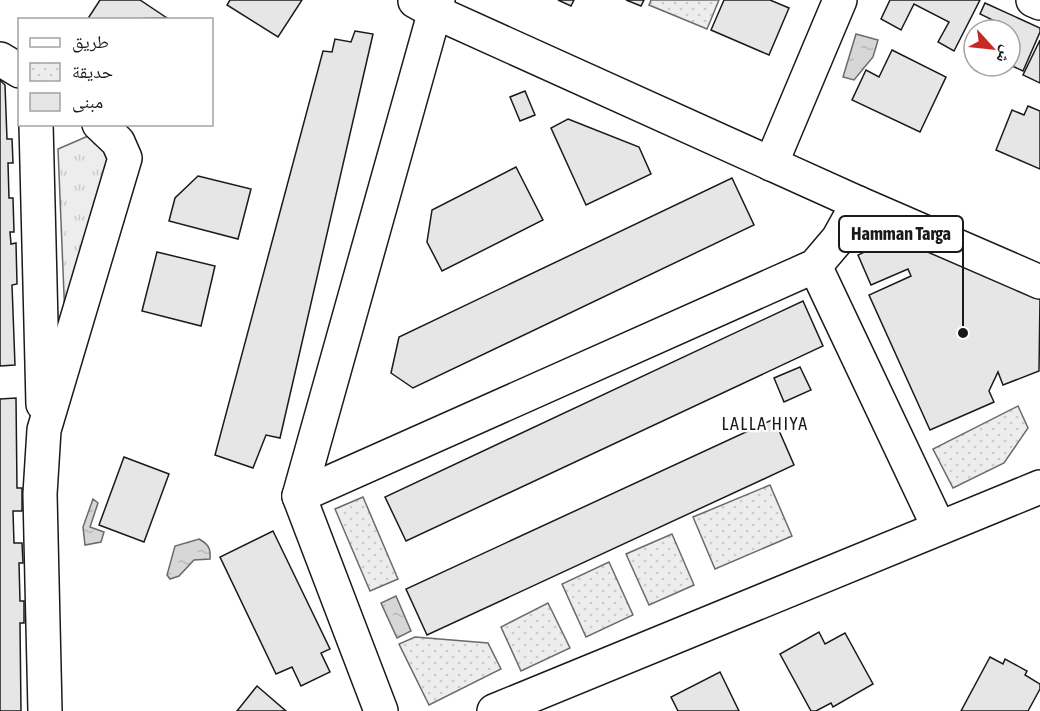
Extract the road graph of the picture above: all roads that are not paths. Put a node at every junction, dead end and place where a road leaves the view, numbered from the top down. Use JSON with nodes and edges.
{"nodes":[{"id":1,"x":840,"y":0,"type":"edge"},
{"id":2,"x":1034,"y":0,"type":"edge"},
{"id":3,"x":1040,"y":3,"type":"edge"},
{"id":4,"x":429,"y":4,"type":"edge"},
{"id":5,"x":0,"y":58,"type":"edge"},
{"id":6,"x":18,"y":70,"type":"edge"},
{"id":7,"x":36,"y":126,"type":"edge"},
{"id":8,"x":101,"y":126,"type":"edge"},
{"id":9,"x":771,"y":164,"type":"junction"},
{"id":10,"x":858,"y":203,"type":"junction"},
{"id":11,"x":815,"y":266,"type":"junction"},
{"id":12,"x":1040,"y":282,"type":"edge"},
{"id":13,"x":44,"y":430,"type":"junction"},
{"id":14,"x":1040,"y":487,"type":"edge"},
{"id":15,"x":299,"y":496,"type":"junction"},
{"id":16,"x":939,"y":528,"type":"junction"},
{"id":17,"x":45,"y":711,"type":"edge"},
{"id":18,"x":381,"y":711,"type":"edge"},
{"id":19,"x":494,"y":711,"type":"edge"}],
"edges":[{"from":1,"to":9,"type":"street"},
{"from":2,"to":3,"type":"street"},
{"from":4,"to":9,"type":"street"},
{"from":4,"to":15,"type":"street"},
{"from":5,"to":6,"type":"street"},
{"from":7,"to":13,"type":"street"},
{"from":8,"to":13,"type":"street"},
{"from":9,"to":10,"type":"street"},
{"from":10,"to":11,"type":"street"},
{"from":10,"to":12,"type":"street"},
{"from":11,"to":15,"type":"street"},
{"from":11,"to":16,"type":"street"},
{"from":13,"to":17,"type":"street"},
{"from":14,"to":16,"type":"street"},
{"from":15,"to":18,"type":"street"},
{"from":16,"to":19,"type":"street"}]}
